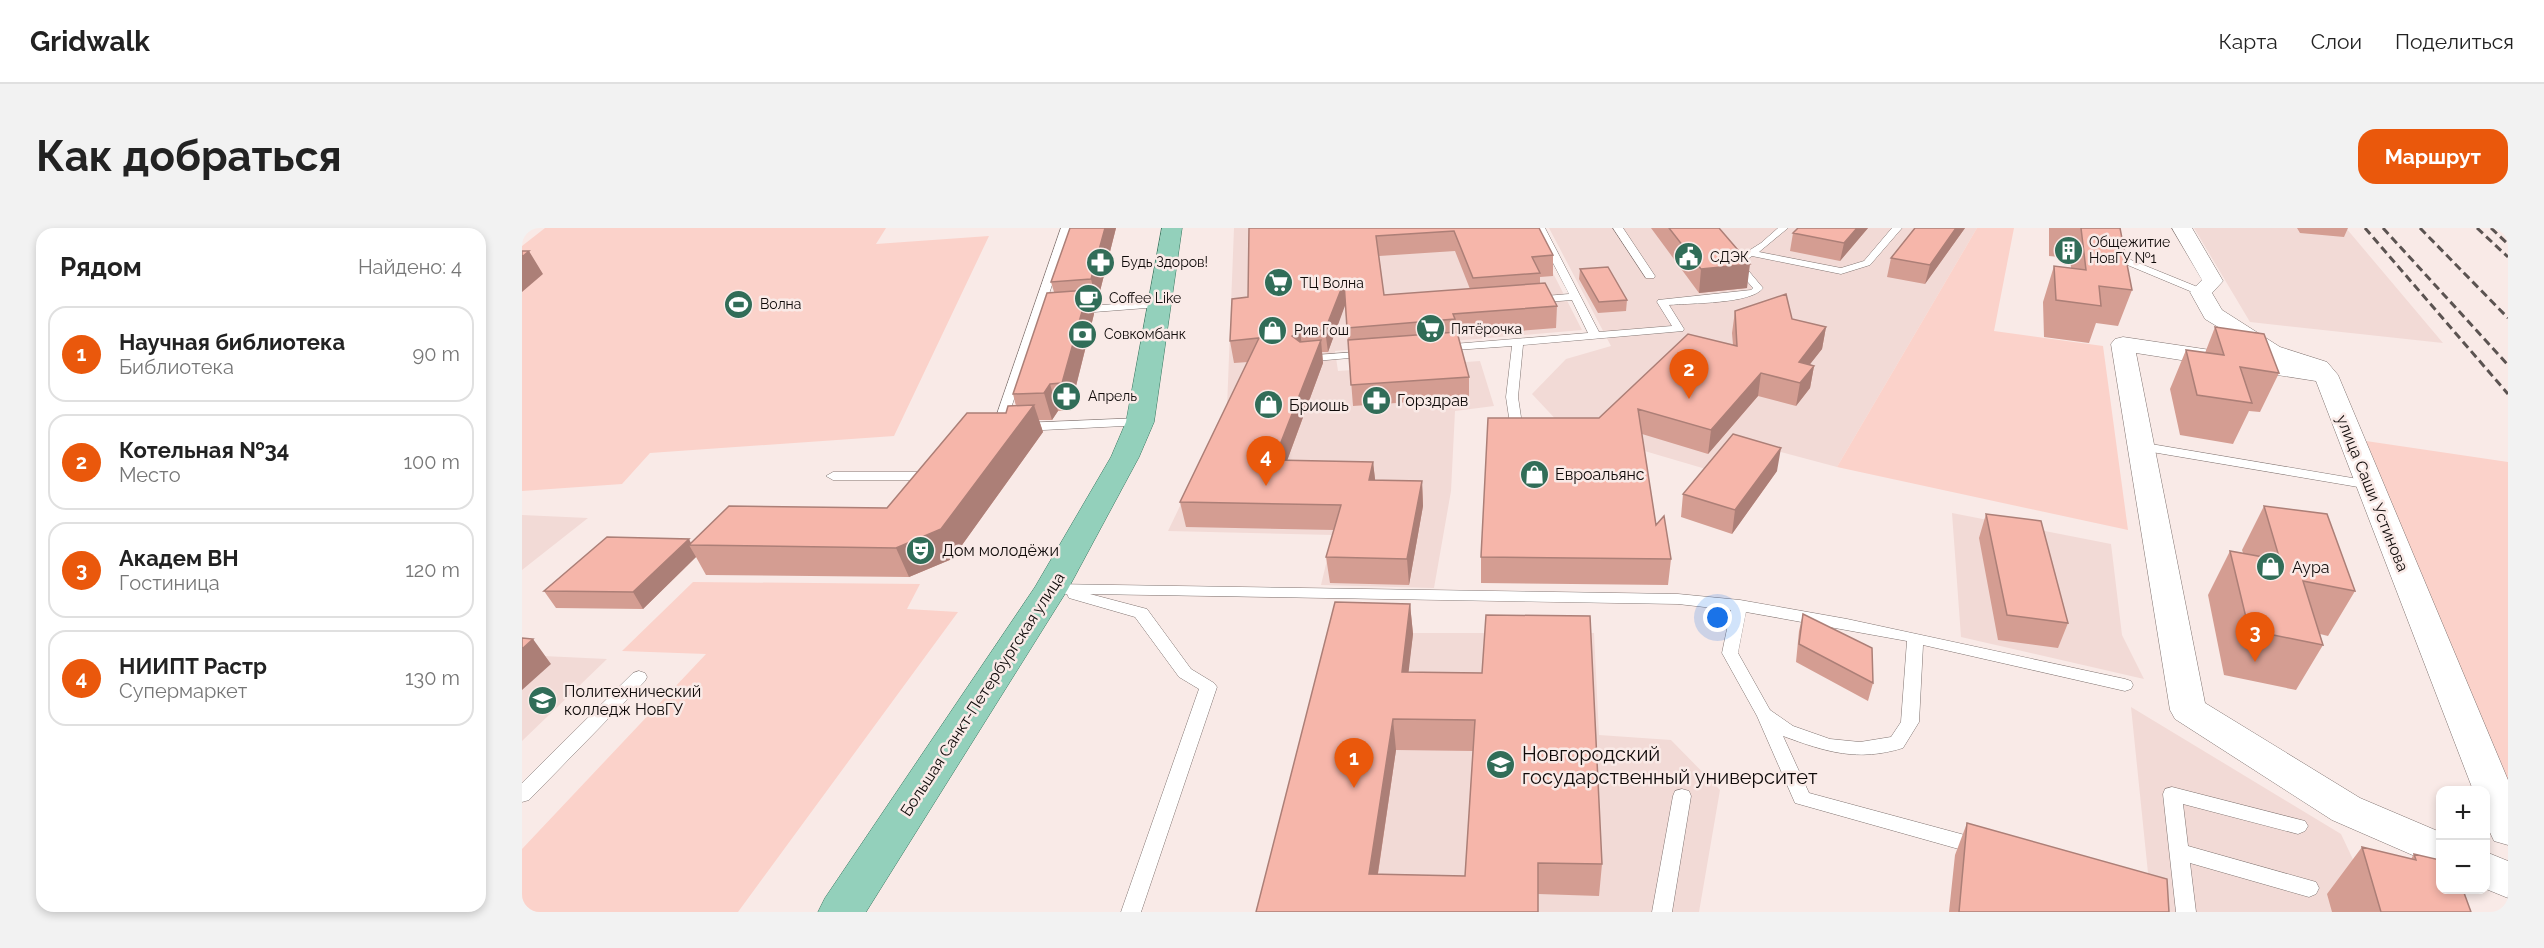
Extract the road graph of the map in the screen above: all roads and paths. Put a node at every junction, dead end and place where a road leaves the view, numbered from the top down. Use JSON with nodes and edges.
{"nodes":[{"id":1,"x":1066,"y":228,"type":"edge"},
{"id":2,"x":1172,"y":228,"type":"edge"},
{"id":3,"x":1540,"y":228,"type":"edge"},
{"id":4,"x":1618,"y":228,"type":"edge"},
{"id":5,"x":1783,"y":228,"type":"edge"},
{"id":6,"x":1897,"y":228,"type":"edge"},
{"id":7,"x":2182,"y":228,"type":"edge"},
{"id":8,"x":2104,"y":252,"type":"edge"},
{"id":9,"x":1751,"y":253,"type":"junction"},
{"id":10,"x":1650,"y":276,"type":"dead end"},
{"id":11,"x":2201,"y":292,"type":"junction"},
{"id":12,"x":1575,"y":297,"type":"junction"},
{"id":13,"x":1515,"y":302,"type":"edge"},
{"id":14,"x":1159,"y":304,"type":"junction"},
{"id":15,"x":1038,"y":313,"type":"junction"},
{"id":16,"x":1594,"y":336,"type":"junction"},
{"id":17,"x":1518,"y":342,"type":"junction"},
{"id":18,"x":1434,"y":349,"type":"edge"},
{"id":19,"x":1387,"y":352,"type":"edge"},
{"id":20,"x":1303,"y":359,"type":"edge"},
{"id":21,"x":2326,"y":375,"type":"junction"},
{"id":22,"x":1003,"y":414,"type":"edge"},
{"id":23,"x":1140,"y":422,"type":"junction"},
{"id":24,"x":1516,"y":424,"type":"edge"},
{"id":25,"x":1007,"y":428,"type":"edge"},
{"id":26,"x":2139,"y":446,"type":"junction"},
{"id":27,"x":939,"y":457,"type":"edge"},
{"id":28,"x":833,"y":476,"type":"dead end"},
{"id":29,"x":2370,"y":485,"type":"junction"},
{"id":30,"x":1051,"y":589,"type":"junction"},
{"id":31,"x":1740,"y":605,"type":"junction"},
{"id":32,"x":1915,"y":638,"type":"junction"},
{"id":33,"x":639,"y":677,"type":"dead end"},
{"id":34,"x":2125,"y":685,"type":"dead end"},
{"id":35,"x":1764,"y":714,"type":"junction"},
{"id":36,"x":522,"y":795,"type":"edge"},
{"id":37,"x":1682,"y":796,"type":"dead end"},
{"id":38,"x":2298,"y":826,"type":"dead end"},
{"id":39,"x":2508,"y":829,"type":"edge"},
{"id":40,"x":2436,"y":848,"type":"edge"},
{"id":41,"x":2179,"y":852,"type":"junction"},
{"id":42,"x":2002,"y":853,"type":"edge"},
{"id":43,"x":2490,"y":872,"type":"edge"},
{"id":44,"x":2508,"y":880,"type":"edge"},
{"id":45,"x":2309,"y":888,"type":"dead end"},
{"id":46,"x":841,"y":912,"type":"edge"},
{"id":47,"x":1131,"y":912,"type":"edge"},
{"id":48,"x":1662,"y":912,"type":"edge"},
{"id":49,"x":2186,"y":912,"type":"edge"}],
"edges":[{"from":1,"to":15,"type":"lane"},
{"from":2,"to":14,"type":"main road","name":"Большая Санкт-Петербургская улица"},
{"from":3,"to":12,"type":"lane"},
{"from":4,"to":10,"type":"lane"},
{"from":5,"to":9,"type":"lane"},
{"from":6,"to":9,"type":"lane"},
{"from":7,"to":11,"type":"street"},
{"from":8,"to":11,"type":"lane"},
{"from":9,"to":16,"type":"lane"},
{"from":11,"to":21,"type":"street"},
{"from":12,"to":13,"type":"lane"},
{"from":12,"to":16,"type":"lane"},
{"from":14,"to":15,"type":"lane"},
{"from":14,"to":23,"type":"main road","name":"Большая Санкт-Петербургская улица"},
{"from":15,"to":22,"type":"lane"},
{"from":16,"to":17,"type":"lane"},
{"from":17,"to":18,"type":"lane"},
{"from":17,"to":24,"type":"lane"},
{"from":19,"to":20,"type":"lane"},
{"from":21,"to":26,"type":"street"},
{"from":21,"to":29,"type":"street","name":"улица Саши Устинова"},
{"from":23,"to":25,"type":"lane"},
{"from":23,"to":30,"type":"main road","name":"Большая Санкт-Петербургская улица"},
{"from":26,"to":29,"type":"lane"},
{"from":26,"to":40,"type":"street"},
{"from":27,"to":28,"type":"lane"},
{"from":29,"to":39,"type":"street","name":"улица Саши Устинова"},
{"from":30,"to":31,"type":"lane"},
{"from":30,"to":46,"type":"main road","name":"Большая Санкт-Петербургская улица"},
{"from":30,"to":47,"type":"lane"},
{"from":31,"to":32,"type":"lane"},
{"from":31,"to":35,"type":"lane"},
{"from":32,"to":34,"type":"lane"},
{"from":32,"to":35,"type":"lane"},
{"from":33,"to":36,"type":"lane"},
{"from":35,"to":42,"type":"lane"},
{"from":37,"to":48,"type":"lane"},
{"from":38,"to":41,"type":"lane"},
{"from":41,"to":45,"type":"lane"},
{"from":41,"to":49,"type":"lane"},
{"from":43,"to":44,"type":"street"}]}
